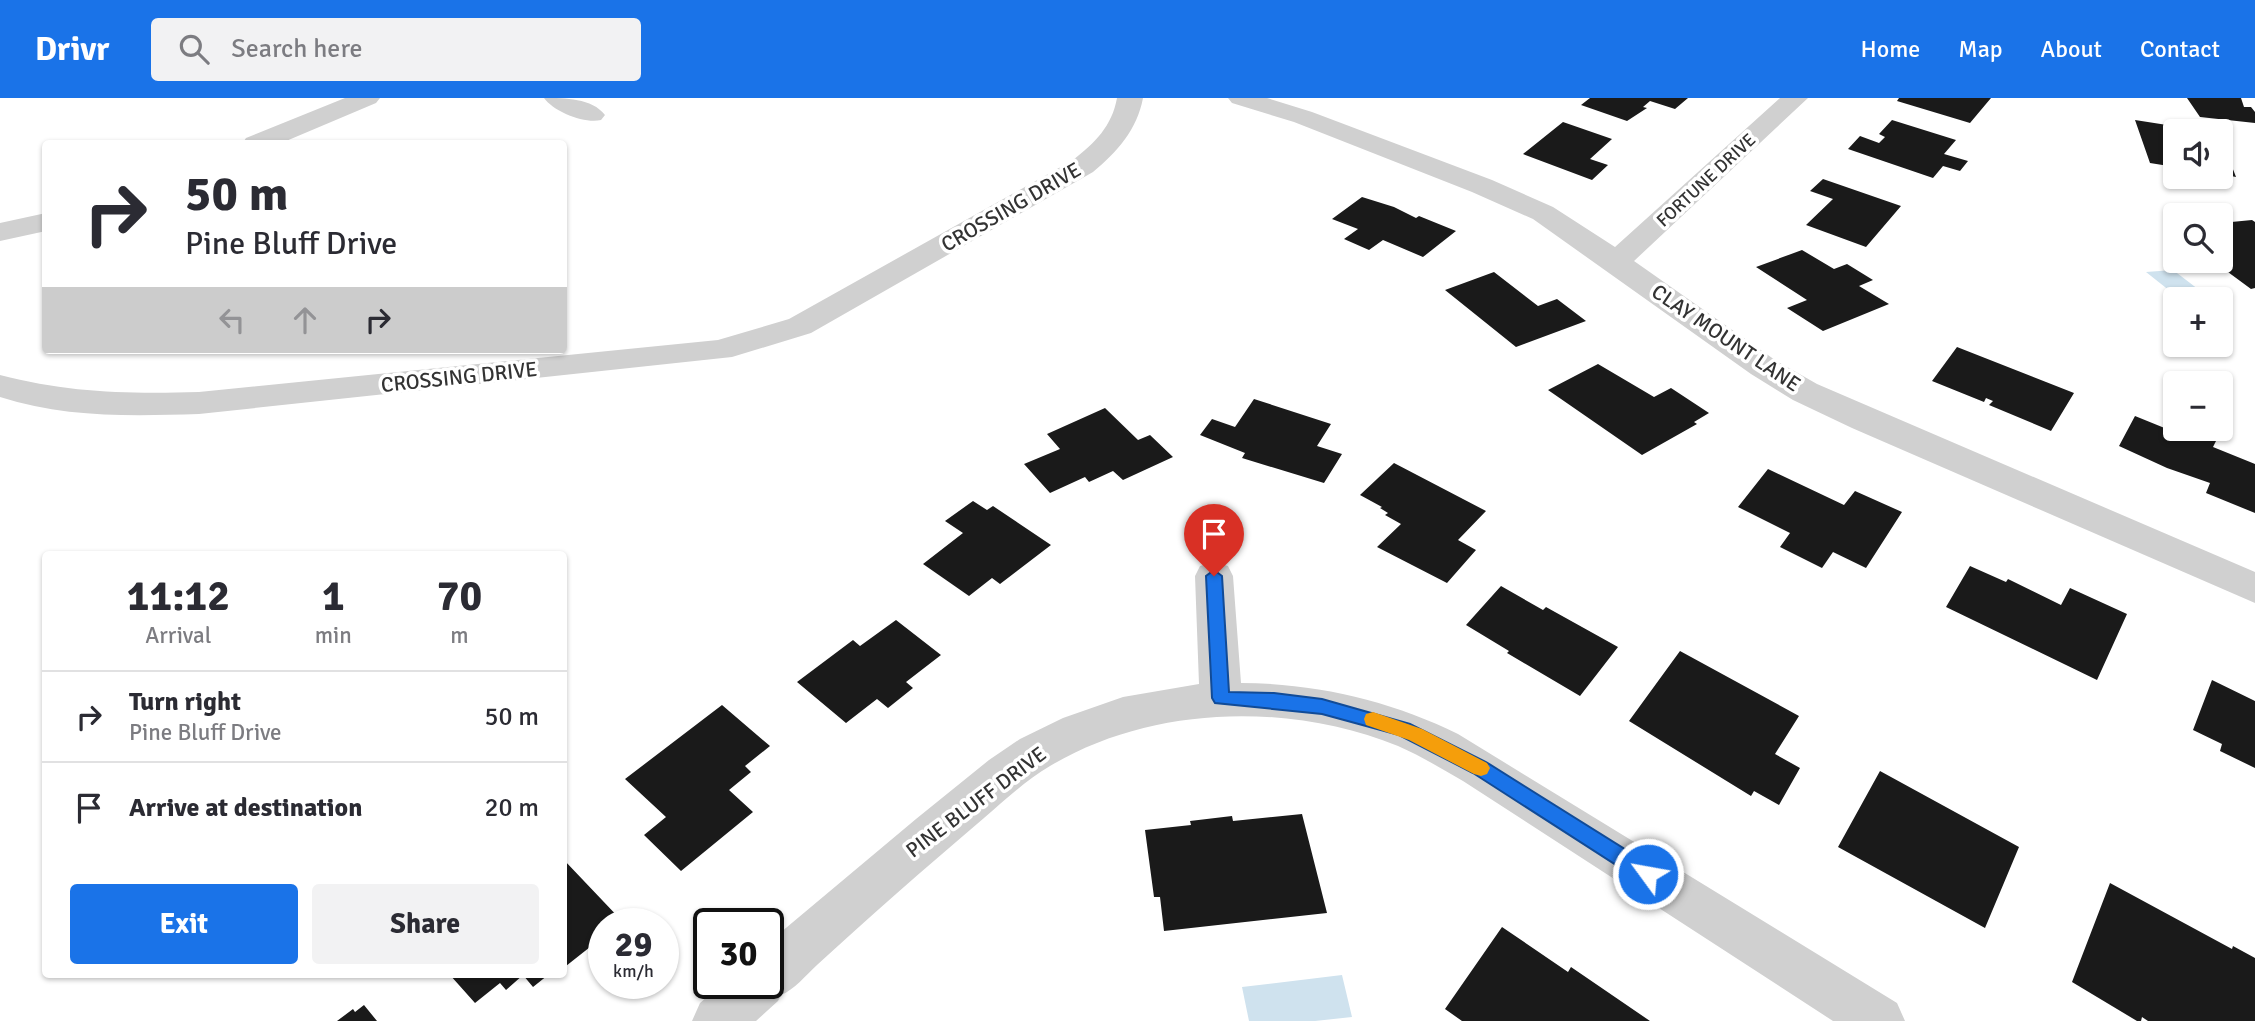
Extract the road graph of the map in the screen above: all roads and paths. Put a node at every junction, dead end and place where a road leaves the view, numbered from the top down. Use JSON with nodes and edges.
{"nodes":[{"id":1,"x":367,"y":98,"type":"edge"},
{"id":2,"x":557,"y":98,"type":"edge"},
{"id":3,"x":1130,"y":98,"type":"edge"},
{"id":4,"x":1241,"y":98,"type":"edge"},
{"id":5,"x":1795,"y":98,"type":"edge"},
{"id":6,"x":592,"y":115,"type":"dead end"},
{"id":7,"x":265,"y":140,"type":"edge"},
{"id":8,"x":42,"y":223,"type":"edge"},
{"id":9,"x":0,"y":232,"type":"edge"},
{"id":10,"x":1616,"y":262,"type":"junction"},
{"id":11,"x":0,"y":386,"type":"edge"},
{"id":12,"x":1214,"y":576,"type":"dead end"},
{"id":13,"x":2255,"y":588,"type":"edge"},
{"id":14,"x":1221,"y":698,"type":"junction"},
{"id":15,"x":784,"y":962,"type":"edge"},
{"id":16,"x":743,"y":999,"type":"edge"},
{"id":17,"x":718,"y":1021,"type":"edge"},
{"id":18,"x":1879,"y":1021,"type":"edge"}],
"edges":[{"from":1,"to":7,"type":"street"},
{"from":2,"to":6,"type":"street"},
{"from":3,"to":11,"type":"street","name":"CROSSING DRIVE"},
{"from":4,"to":10,"type":"street","name":"CLAY MOUNT LANE"},
{"from":5,"to":10,"type":"street","name":"FORTUNE DRIVE"},
{"from":8,"to":9,"type":"street"},
{"from":10,"to":13,"type":"street","name":"CLAY MOUNT LANE"},
{"from":12,"to":14,"type":"street"},
{"from":14,"to":15,"type":"street","name":"PINE BLUFF DRIVE"},
{"from":14,"to":18,"type":"street","name":"PINE BLUFF DRIVE"},
{"from":16,"to":17,"type":"street"}]}
